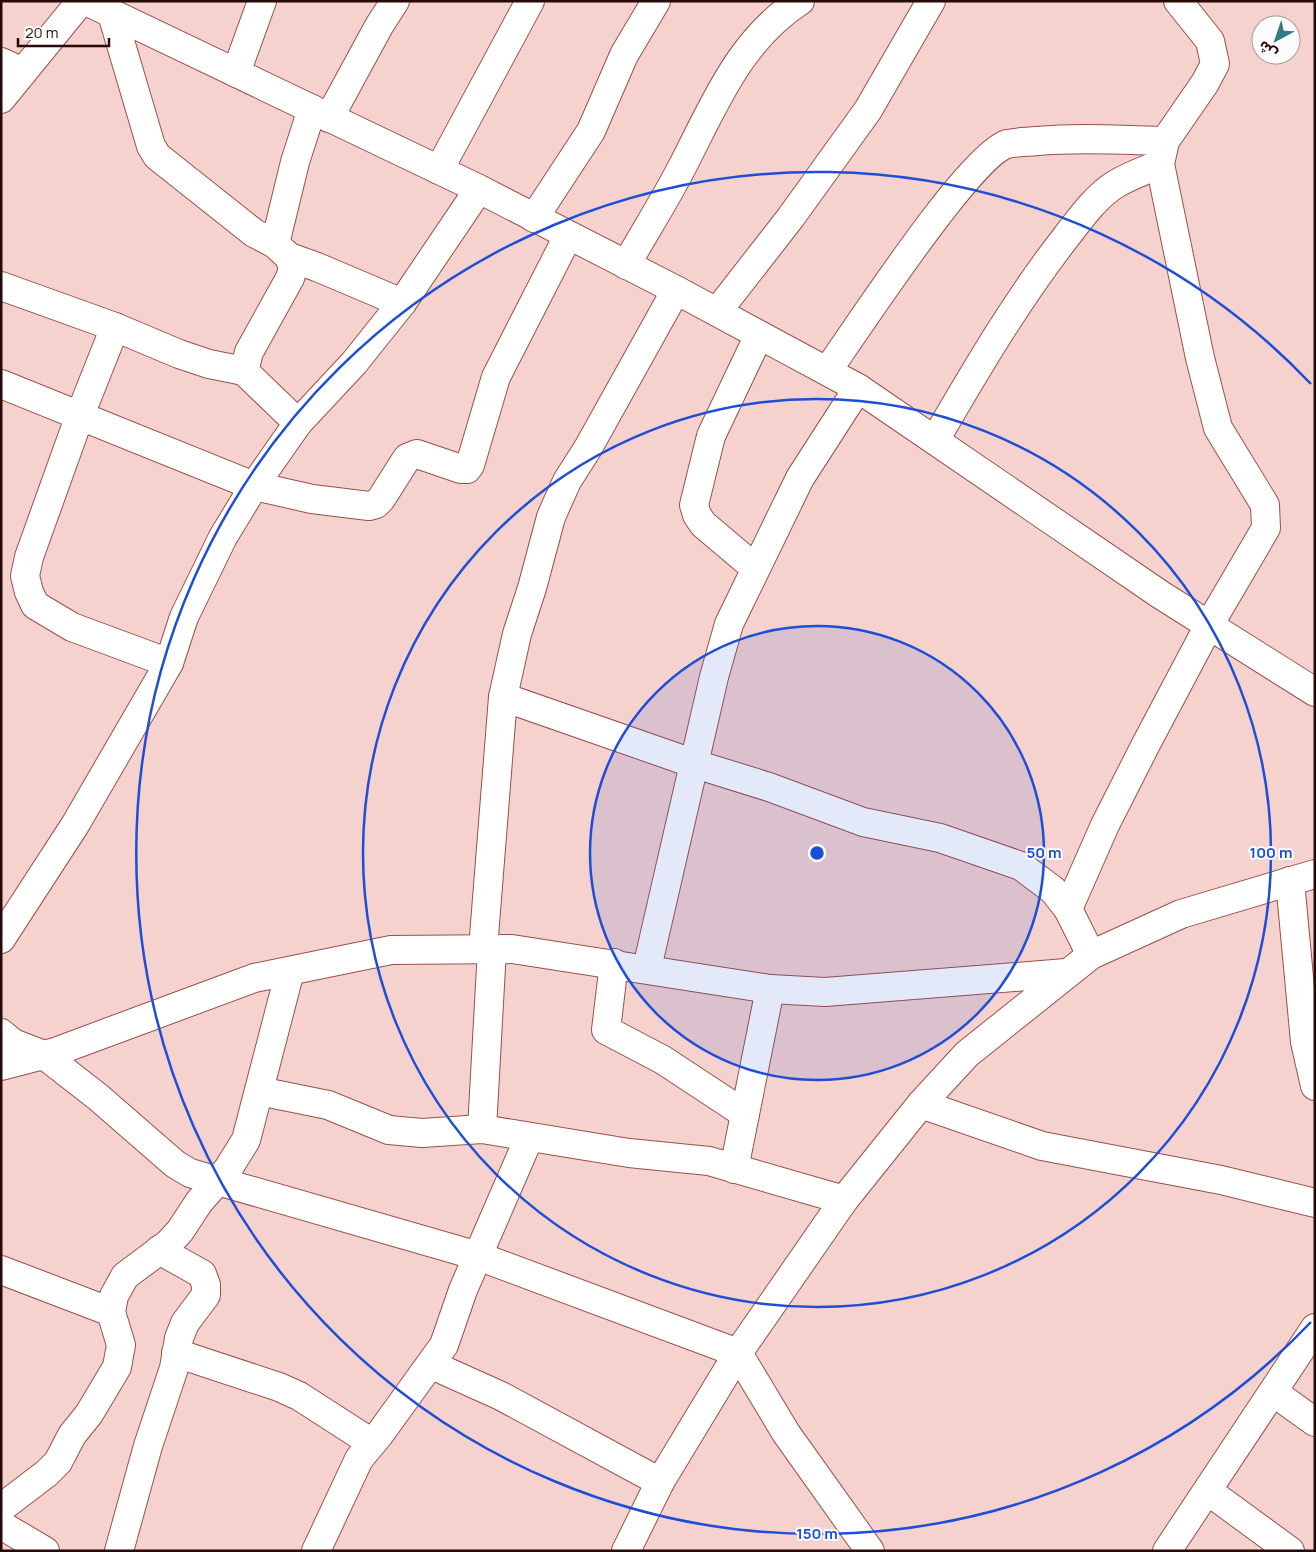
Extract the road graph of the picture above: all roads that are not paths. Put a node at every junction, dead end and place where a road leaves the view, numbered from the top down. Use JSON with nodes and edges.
{"nodes":[{"id":1,"x":81,"y":1,"type":"edge"},
{"id":2,"x":86,"y":1,"type":"edge"},
{"id":3,"x":262,"y":1,"type":"edge"},
{"id":4,"x":395,"y":1,"type":"edge"},
{"id":5,"x":530,"y":1,"type":"edge"},
{"id":6,"x":656,"y":1,"type":"edge"},
{"id":7,"x":800,"y":1,"type":"edge"},
{"id":8,"x":931,"y":1,"type":"edge"},
{"id":9,"x":1178,"y":1,"type":"edge"},
{"id":10,"x":112,"y":14,"type":"junction"},
{"id":11,"x":12,"y":67,"type":"edge"},
{"id":12,"x":236,"y":73,"type":"junction"},
{"id":13,"x":1,"y":99,"type":"edge"},
{"id":14,"x":321,"y":113,"type":"junction"},
{"id":15,"x":1163,"y":152,"type":"junction"},
{"id":16,"x":440,"y":170,"type":"junction"},
{"id":17,"x":479,"y":188,"type":"junction"},
{"id":18,"x":534,"y":218,"type":"junction"},
{"id":19,"x":568,"y":236,"type":"junction"},
{"id":20,"x":282,"y":250,"type":"junction"},
{"id":21,"x":626,"y":265,"type":"junction"},
{"id":22,"x":1,"y":286,"type":"edge"},
{"id":23,"x":676,"y":290,"type":"junction"},
{"id":24,"x":402,"y":304,"type":"junction"},
{"id":25,"x":717,"y":312,"type":"junction"},
{"id":26,"x":115,"y":327,"type":"junction"},
{"id":27,"x":759,"y":335,"type":"junction"},
{"id":28,"x":244,"y":371,"type":"junction"},
{"id":29,"x":827,"y":372,"type":"junction"},
{"id":30,"x":1,"y":384,"type":"edge"},
{"id":31,"x":858,"y":388,"type":"junction"},
{"id":32,"x":80,"y":415,"type":"junction"},
{"id":33,"x":298,"y":423,"type":"junction"},
{"id":34,"x":935,"y":440,"type":"junction"},
{"id":35,"x":254,"y":486,"type":"junction"},
{"id":36,"x":755,"y":568,"type":"junction"},
{"id":37,"x":1208,"y":627,"type":"junction"},
{"id":38,"x":169,"y":663,"type":"junction"},
{"id":39,"x":1315,"y":692,"type":"edge"},
{"id":40,"x":503,"y":697,"type":"junction"},
{"id":41,"x":695,"y":764,"type":"junction"},
{"id":42,"x":1303,"y":877,"type":"edge"},
{"id":43,"x":1068,"y":909,"type":"junction"},
{"id":44,"x":1,"y":939,"type":"edge"},
{"id":45,"x":488,"y":949,"type":"junction"},
{"id":46,"x":1091,"y":955,"type":"junction"},
{"id":47,"x":614,"y":964,"type":"junction"},
{"id":48,"x":647,"y":968,"type":"junction"},
{"id":49,"x":290,"y":971,"type":"junction"},
{"id":50,"x":1066,"y":973,"type":"junction"},
{"id":51,"x":770,"y":989,"type":"junction"},
{"id":52,"x":1,"y":1034,"type":"edge"},
{"id":53,"x":44,"y":1055,"type":"junction"},
{"id":54,"x":1,"y":1066,"type":"edge"},
{"id":55,"x":1315,"y":1086,"type":"edge"},
{"id":56,"x":259,"y":1091,"type":"junction"},
{"id":57,"x":921,"y":1104,"type":"junction"},
{"id":58,"x":745,"y":1114,"type":"junction"},
{"id":59,"x":482,"y":1129,"type":"junction"},
{"id":60,"x":529,"y":1138,"type":"junction"},
{"id":61,"x":734,"y":1168,"type":"junction"},
{"id":62,"x":217,"y":1182,"type":"junction"},
{"id":63,"x":844,"y":1200,"type":"junction"},
{"id":64,"x":1315,"y":1203,"type":"edge"},
{"id":65,"x":159,"y":1250,"type":"junction"},
{"id":66,"x":478,"y":1256,"type":"junction"},
{"id":67,"x":1,"y":1270,"type":"edge"},
{"id":68,"x":111,"y":1312,"type":"junction"},
{"id":69,"x":1315,"y":1328,"type":"edge"},
{"id":70,"x":176,"y":1352,"type":"junction"},
{"id":71,"x":738,"y":1353,"type":"junction"},
{"id":72,"x":432,"y":1364,"type":"junction"},
{"id":73,"x":1273,"y":1392,"type":"junction"},
{"id":74,"x":1315,"y":1422,"type":"edge"},
{"id":75,"x":372,"y":1443,"type":"junction"},
{"id":76,"x":660,"y":1482,"type":"junction"},
{"id":77,"x":1208,"y":1491,"type":"junction"},
{"id":78,"x":1,"y":1508,"type":"edge"},
{"id":79,"x":1,"y":1525,"type":"edge"},
{"id":80,"x":45,"y":1551,"type":"edge"},
{"id":81,"x":119,"y":1551,"type":"edge"},
{"id":82,"x":316,"y":1551,"type":"edge"},
{"id":83,"x":626,"y":1551,"type":"edge"},
{"id":84,"x":870,"y":1551,"type":"edge"},
{"id":85,"x":1167,"y":1551,"type":"edge"},
{"id":86,"x":1290,"y":1551,"type":"edge"}],
"edges":[{"from":1,"to":11,"type":"street"},
{"from":2,"to":10,"type":"street"},
{"from":3,"to":12,"type":"street"},
{"from":4,"to":14,"type":"street"},
{"from":5,"to":16,"type":"street"},
{"from":6,"to":18,"type":"street"},
{"from":7,"to":21,"type":"street"},
{"from":8,"to":25,"type":"street"},
{"from":9,"to":15,"type":"street"},
{"from":10,"to":12,"type":"street"},
{"from":10,"to":20,"type":"street"},
{"from":11,"to":13,"type":"street"},
{"from":12,"to":14,"type":"street"},
{"from":14,"to":16,"type":"street"},
{"from":14,"to":20,"type":"street"},
{"from":15,"to":29,"type":"street"},
{"from":15,"to":34,"type":"street"},
{"from":15,"to":37,"type":"street"},
{"from":16,"to":17,"type":"street"},
{"from":17,"to":18,"type":"street"},
{"from":17,"to":24,"type":"street"},
{"from":18,"to":19,"type":"street"},
{"from":19,"to":21,"type":"street"},
{"from":19,"to":35,"type":"street"},
{"from":20,"to":24,"type":"street"},
{"from":20,"to":28,"type":"street"},
{"from":21,"to":23,"type":"street"},
{"from":22,"to":26,"type":"street"},
{"from":23,"to":25,"type":"street"},
{"from":23,"to":40,"type":"street"},
{"from":24,"to":33,"type":"street"},
{"from":25,"to":27,"type":"street"},
{"from":26,"to":28,"type":"street"},
{"from":26,"to":32,"type":"street"},
{"from":27,"to":29,"type":"street"},
{"from":27,"to":36,"type":"street"},
{"from":28,"to":33,"type":"street"},
{"from":29,"to":31,"type":"street"},
{"from":30,"to":32,"type":"street"},
{"from":31,"to":34,"type":"street"},
{"from":31,"to":36,"type":"street"},
{"from":32,"to":35,"type":"street"},
{"from":32,"to":38,"type":"street"},
{"from":33,"to":35,"type":"street"},
{"from":34,"to":37,"type":"street"},
{"from":35,"to":38,"type":"street"},
{"from":36,"to":41,"type":"street"},
{"from":37,"to":39,"type":"street"},
{"from":37,"to":43,"type":"street"},
{"from":38,"to":44,"type":"street"},
{"from":40,"to":41,"type":"street"},
{"from":40,"to":45,"type":"street"},
{"from":41,"to":43,"type":"street"},
{"from":41,"to":48,"type":"street"},
{"from":42,"to":46,"type":"street"},
{"from":42,"to":55,"type":"street"},
{"from":43,"to":46,"type":"street"},
{"from":45,"to":47,"type":"street"},
{"from":45,"to":49,"type":"street"},
{"from":45,"to":59,"type":"street"},
{"from":46,"to":50,"type":"street"},
{"from":47,"to":48,"type":"street"},
{"from":47,"to":58,"type":"street"},
{"from":48,"to":51,"type":"street"},
{"from":49,"to":53,"type":"street"},
{"from":49,"to":56,"type":"street"},
{"from":50,"to":51,"type":"street"},
{"from":50,"to":57,"type":"street"},
{"from":51,"to":58,"type":"street"},
{"from":52,"to":53,"type":"street"},
{"from":53,"to":54,"type":"street"},
{"from":53,"to":62,"type":"street"},
{"from":56,"to":59,"type":"street"},
{"from":56,"to":62,"type":"street"},
{"from":57,"to":63,"type":"street"},
{"from":57,"to":64,"type":"street"},
{"from":58,"to":61,"type":"street"},
{"from":59,"to":60,"type":"street"},
{"from":60,"to":61,"type":"street"},
{"from":60,"to":66,"type":"street"},
{"from":61,"to":63,"type":"street"},
{"from":62,"to":65,"type":"street"},
{"from":62,"to":66,"type":"street"},
{"from":63,"to":71,"type":"street"},
{"from":65,"to":68,"type":"street"},
{"from":65,"to":70,"type":"street"},
{"from":66,"to":71,"type":"street"},
{"from":66,"to":72,"type":"street"},
{"from":67,"to":68,"type":"street"},
{"from":68,"to":78,"type":"street"},
{"from":69,"to":73,"type":"street"},
{"from":70,"to":75,"type":"street"},
{"from":70,"to":81,"type":"street"},
{"from":71,"to":76,"type":"street"},
{"from":71,"to":84,"type":"street"},
{"from":72,"to":75,"type":"street"},
{"from":72,"to":76,"type":"street"},
{"from":73,"to":74,"type":"street"},
{"from":73,"to":77,"type":"street"},
{"from":75,"to":82,"type":"street"},
{"from":76,"to":83,"type":"street"},
{"from":77,"to":85,"type":"street"},
{"from":77,"to":86,"type":"street"},
{"from":79,"to":80,"type":"street"}]}
